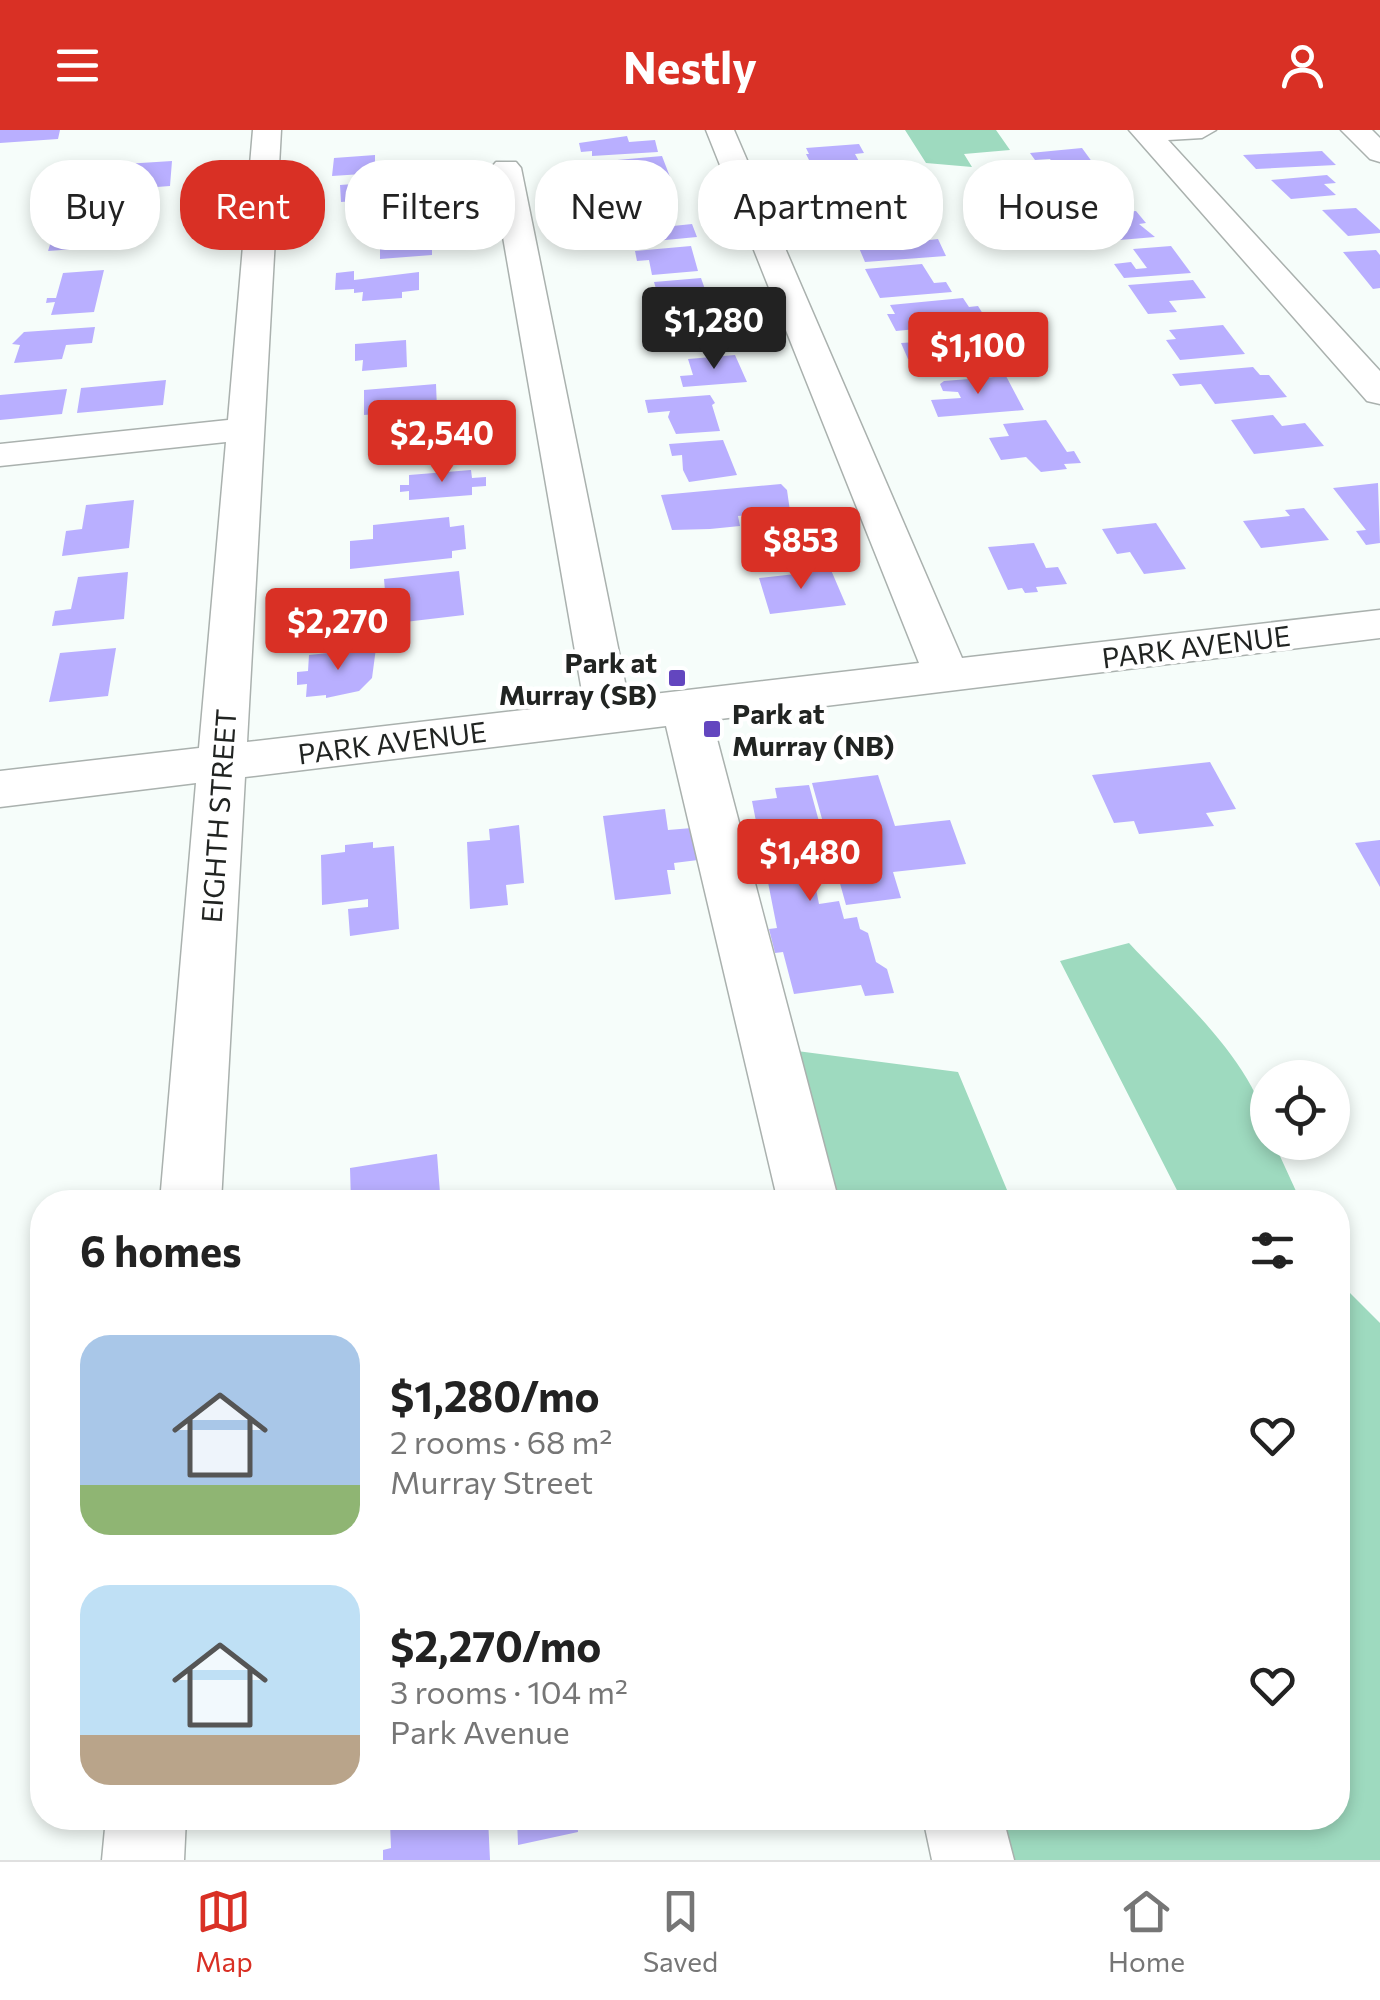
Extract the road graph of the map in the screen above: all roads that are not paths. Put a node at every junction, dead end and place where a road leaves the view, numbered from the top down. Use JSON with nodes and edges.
{"nodes":[{"id":1,"x":266,"y":130,"type":"edge"},
{"id":2,"x":720,"y":130,"type":"edge"},
{"id":3,"x":1202,"y":130,"type":"edge"},
{"id":4,"x":1355,"y":130,"type":"edge"},
{"id":5,"x":1144,"y":132,"type":"edge"},
{"id":6,"x":1380,"y":152,"type":"edge"},
{"id":7,"x":515,"y":216,"type":"edge"},
{"id":8,"x":1380,"y":393,"type":"edge"},
{"id":9,"x":245,"y":430,"type":"junction"},
{"id":10,"x":0,"y":455,"type":"edge"},
{"id":11,"x":1380,"y":624,"type":"edge"},
{"id":12,"x":948,"y":676,"type":"junction"},
{"id":13,"x":685,"y":707,"type":"junction"},
{"id":14,"x":609,"y":716,"type":"junction"},
{"id":15,"x":222,"y":762,"type":"junction"},
{"id":16,"x":0,"y":789,"type":"edge"},
{"id":17,"x":191,"y":1190,"type":"edge"},
{"id":18,"x":806,"y":1190,"type":"edge"},
{"id":19,"x":145,"y":1830,"type":"edge"},
{"id":20,"x":966,"y":1830,"type":"edge"},
{"id":21,"x":143,"y":1860,"type":"edge"},
{"id":22,"x":974,"y":1860,"type":"edge"}],
"edges":[{"from":1,"to":9,"type":"street","name":"EIGHTH STREET"},
{"from":2,"to":12,"type":"street"},
{"from":3,"to":5,"type":"street"},
{"from":4,"to":6,"type":"street"},
{"from":5,"to":8,"type":"street"},
{"from":7,"to":14,"type":"street"},
{"from":9,"to":10,"type":"street"},
{"from":9,"to":15,"type":"street","name":"EIGHTH STREET"},
{"from":11,"to":12,"type":"street","name":"PARK AVENUE"},
{"from":12,"to":13,"type":"street","name":"PARK AVENUE"},
{"from":13,"to":14,"type":"street","name":"PARK AVENUE"},
{"from":13,"to":18,"type":"street"},
{"from":14,"to":15,"type":"street","name":"PARK AVENUE"},
{"from":15,"to":16,"type":"street","name":"PARK AVENUE"},
{"from":15,"to":17,"type":"street","name":"EIGHTH STREET"},
{"from":19,"to":21,"type":"street"},
{"from":20,"to":22,"type":"street"}]}
